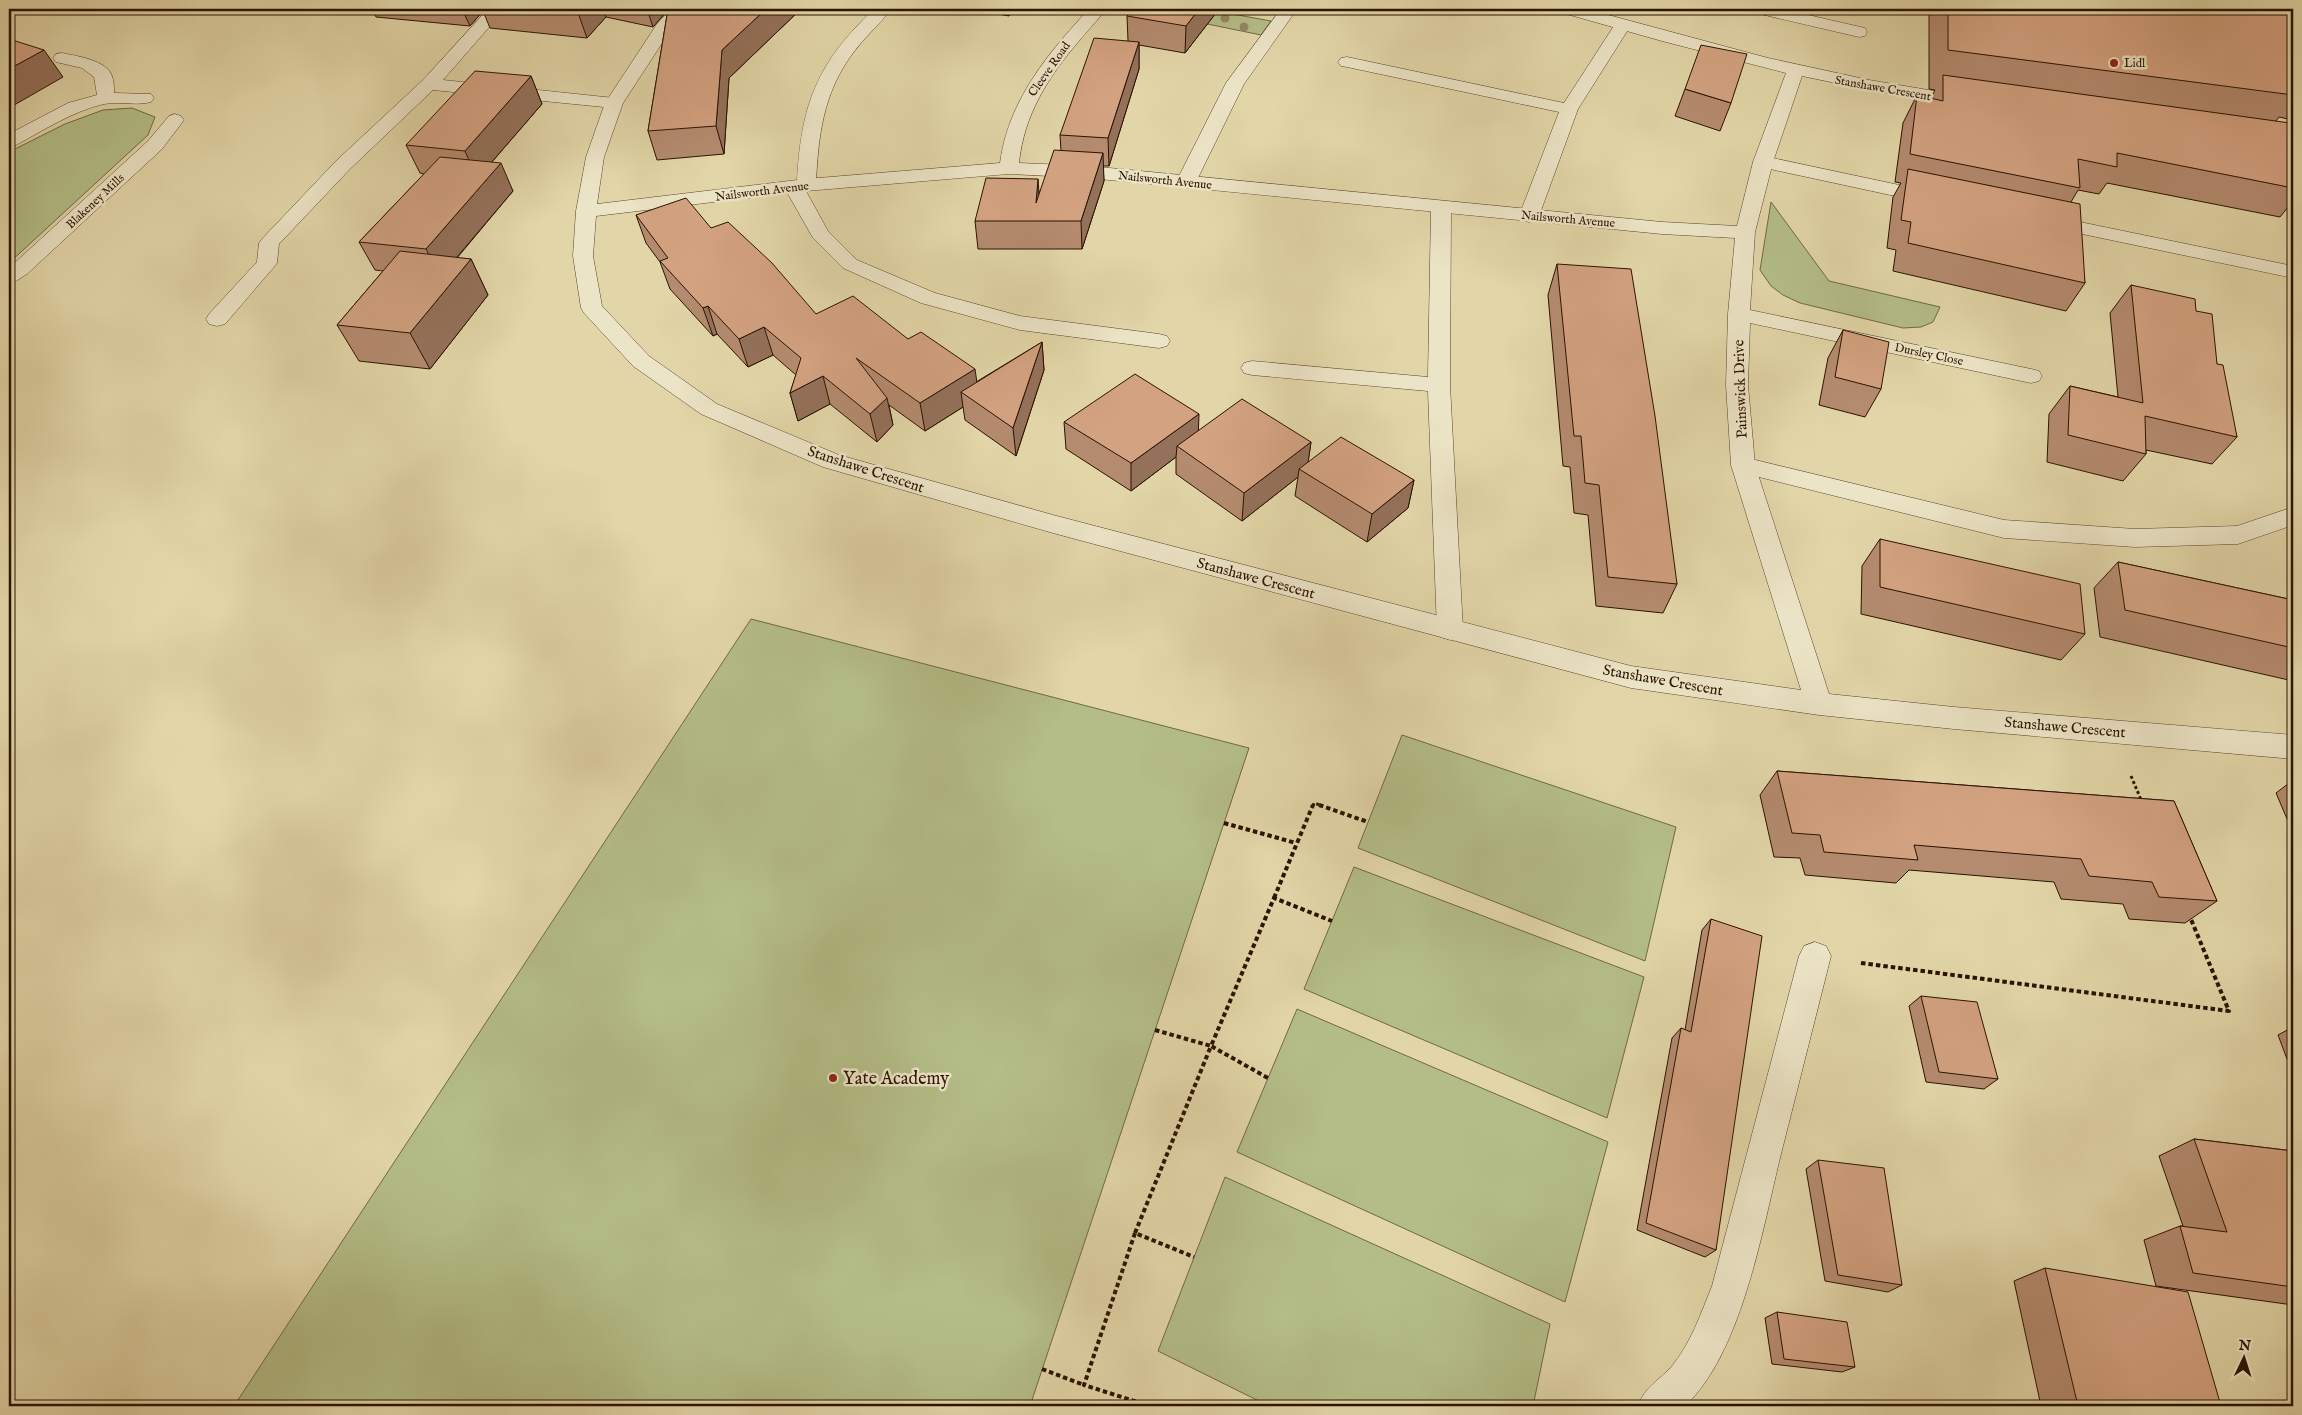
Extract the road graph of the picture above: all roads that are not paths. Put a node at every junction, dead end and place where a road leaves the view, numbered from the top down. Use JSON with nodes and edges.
{"nodes":[{"id":1,"x":496,"y":9,"type":"edge"},
{"id":2,"x":680,"y":9,"type":"edge"},
{"id":3,"x":883,"y":9,"type":"edge"},
{"id":4,"x":1098,"y":9,"type":"edge"},
{"id":5,"x":1289,"y":9,"type":"edge"},
{"id":6,"x":1569,"y":9,"type":"edge"},
{"id":7,"x":1762,"y":9,"type":"edge"},
{"id":8,"x":1623,"y":25,"type":"junction"},
{"id":9,"x":1859,"y":32,"type":"dead end"},
{"id":10,"x":62,"y":58,"type":"dead end"},
{"id":11,"x":1347,"y":62,"type":"dead end"},
{"id":12,"x":1795,"y":71,"type":"junction"},
{"id":13,"x":429,"y":84,"type":"junction"},
{"id":14,"x":106,"y":98,"type":"junction"},
{"id":15,"x":145,"y":98,"type":"dead end"},
{"id":16,"x":614,"y":103,"type":"junction"},
{"id":17,"x":1990,"y":105,"type":"edge"},
{"id":18,"x":1569,"y":109,"type":"junction"},
{"id":19,"x":175,"y":120,"type":"dead end"},
{"id":20,"x":9,"y":141,"type":"edge"},
{"id":21,"x":1762,"y":162,"type":"junction"},
{"id":22,"x":1009,"y":168,"type":"junction"},
{"id":23,"x":1186,"y":182,"type":"junction"},
{"id":24,"x":800,"y":186,"type":"junction"},
{"id":25,"x":1946,"y":200,"type":"edge"},
{"id":26,"x":1441,"y":208,"type":"junction"},
{"id":27,"x":586,"y":211,"type":"junction"},
{"id":28,"x":1529,"y":216,"type":"junction"},
{"id":29,"x":2023,"y":216,"type":"edge"},
{"id":30,"x":1745,"y":232,"type":"junction"},
{"id":31,"x":2293,"y":272,"type":"edge"},
{"id":32,"x":9,"y":277,"type":"edge"},
{"id":33,"x":1739,"y":314,"type":"junction"},
{"id":34,"x":216,"y":319,"type":"dead end"},
{"id":35,"x":1159,"y":341,"type":"dead end"},
{"id":36,"x":1252,"y":368,"type":"dead end"},
{"id":37,"x":2031,"y":376,"type":"dead end"},
{"id":38,"x":1439,"y":384,"type":"junction"},
{"id":39,"x":1743,"y":465,"type":"junction"},
{"id":40,"x":2293,"y":516,"type":"edge"},
{"id":41,"x":1450,"y":630,"type":"junction"},
{"id":42,"x":1819,"y":704,"type":"junction"},
{"id":43,"x":2293,"y":747,"type":"edge"},
{"id":44,"x":1815,"y":956,"type":"road end"},
{"id":45,"x":1658,"y":1406,"type":"edge"}],
"edges":[{"from":1,"to":13,"type":"street"},
{"from":2,"to":16,"type":"street","name":"Stanshawe Crescent"},
{"from":3,"to":24,"type":"street"},
{"from":4,"to":22,"type":"street","name":"Cleeve Road"},
{"from":5,"to":23,"type":"street"},
{"from":6,"to":8,"type":"street","name":"Stanshawe Crescent"},
{"from":7,"to":9,"type":"street"},
{"from":8,"to":12,"type":"street","name":"Stanshawe Crescent"},
{"from":8,"to":18,"type":"street"},
{"from":10,"to":14,"type":"street"},
{"from":11,"to":18,"type":"street"},
{"from":12,"to":17,"type":"street","name":"Stanshawe Crescent"},
{"from":12,"to":21,"type":"street","name":"Painswick Drive"},
{"from":13,"to":16,"type":"street"},
{"from":13,"to":34,"type":"street"},
{"from":14,"to":15,"type":"street"},
{"from":14,"to":20,"type":"street"},
{"from":16,"to":27,"type":"street","name":"Stanshawe Crescent"},
{"from":18,"to":28,"type":"street"},
{"from":19,"to":32,"type":"street","name":"Blakeney Mills"},
{"from":21,"to":25,"type":"street"},
{"from":21,"to":30,"type":"street","name":"Painswick Drive"},
{"from":22,"to":23,"type":"street","name":"Nailsworth Avenue"},
{"from":22,"to":24,"type":"street","name":"Nailsworth Avenue"},
{"from":23,"to":26,"type":"street","name":"Nailsworth Avenue"},
{"from":24,"to":27,"type":"street","name":"Nailsworth Avenue"},
{"from":24,"to":35,"type":"street"},
{"from":26,"to":28,"type":"street","name":"Nailsworth Avenue"},
{"from":26,"to":38,"type":"street"},
{"from":27,"to":41,"type":"street","name":"Stanshawe Crescent"},
{"from":28,"to":30,"type":"street","name":"Nailsworth Avenue"},
{"from":29,"to":31,"type":"street"},
{"from":30,"to":33,"type":"street","name":"Painswick Drive"},
{"from":33,"to":37,"type":"street","name":"Dursley Close"},
{"from":33,"to":39,"type":"street","name":"Painswick Drive"},
{"from":36,"to":38,"type":"street"},
{"from":38,"to":41,"type":"street"},
{"from":39,"to":40,"type":"street"},
{"from":39,"to":42,"type":"street","name":"Painswick Drive"},
{"from":41,"to":42,"type":"street","name":"Stanshawe Crescent"},
{"from":42,"to":43,"type":"street","name":"Stanshawe Crescent"},
{"from":44,"to":45,"type":"street"}]}
